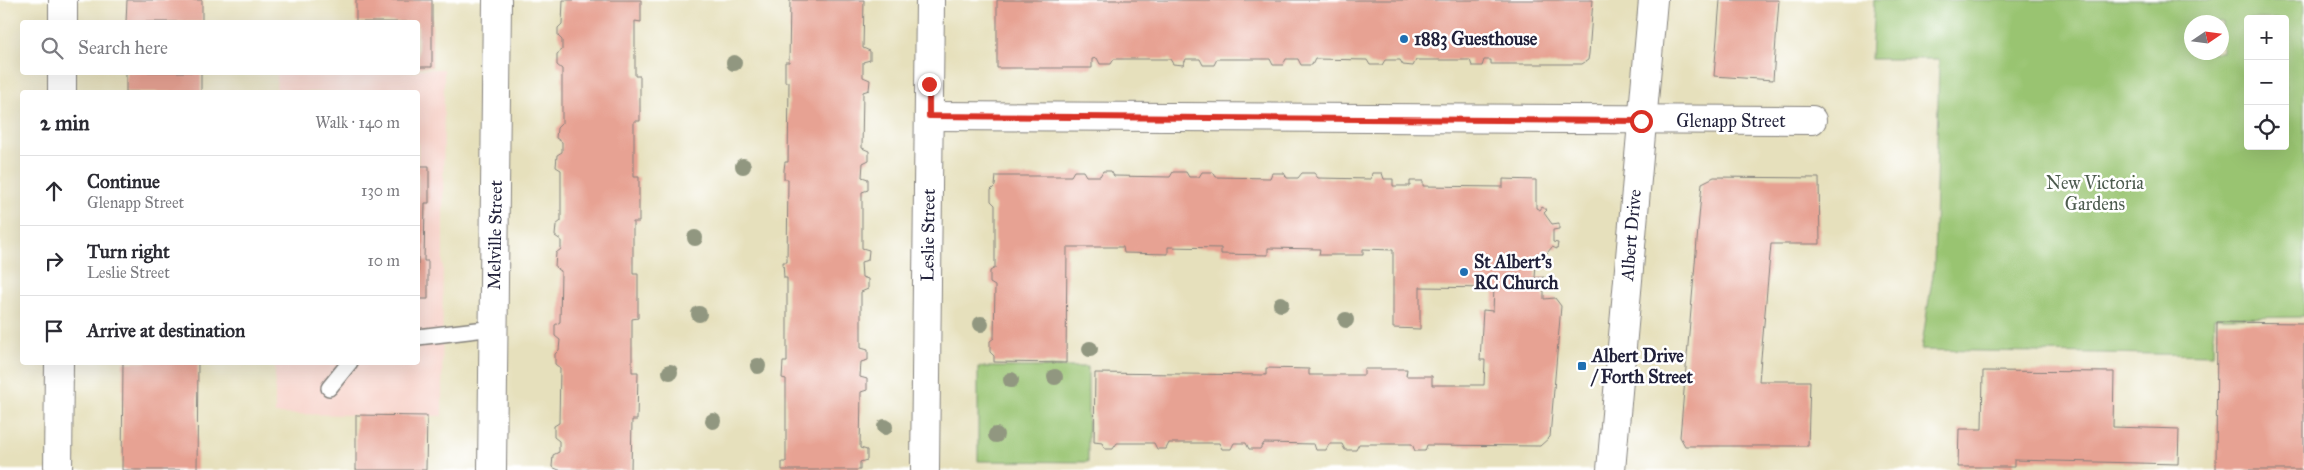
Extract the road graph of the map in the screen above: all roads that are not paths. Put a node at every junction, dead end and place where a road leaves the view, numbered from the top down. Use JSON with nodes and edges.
{"nodes":[{"id":1,"x":63,"y":0,"type":"edge"},
{"id":2,"x":497,"y":0,"type":"edge"},
{"id":3,"x":930,"y":0,"type":"edge"},
{"id":4,"x":1652,"y":0,"type":"edge"},
{"id":5,"x":63,"y":20,"type":"edge"},
{"id":6,"x":62,"y":75,"type":"edge"},
{"id":7,"x":62,"y":90,"type":"edge"},
{"id":8,"x":929,"y":116,"type":"junction"},
{"id":9,"x":1812,"y":120,"type":"dead end"},
{"id":10,"x":1641,"y":121,"type":"junction"},
{"id":11,"x":494,"y":328,"type":"junction"},
{"id":12,"x":420,"y":336,"type":"edge"},
{"id":13,"x":59,"y":365,"type":"edge"},
{"id":14,"x":348,"y":365,"type":"edge"},
{"id":15,"x":329,"y":388,"type":"dead end"},
{"id":16,"x":58,"y":470,"type":"edge"},
{"id":17,"x":492,"y":470,"type":"edge"},
{"id":18,"x":925,"y":470,"type":"edge"},
{"id":19,"x":1611,"y":470,"type":"edge"}],
"edges":[{"from":1,"to":5,"type":"street"},
{"from":2,"to":11,"type":"street","name":"Melville Street"},
{"from":3,"to":8,"type":"street","name":"Leslie Street"},
{"from":4,"to":10,"type":"street","name":"Albert Drive"},
{"from":6,"to":7,"type":"street"},
{"from":8,"to":10,"type":"street","name":"Glenapp Street"},
{"from":8,"to":18,"type":"street","name":"Leslie Street"},
{"from":9,"to":10,"type":"street","name":"Glenapp Street"},
{"from":10,"to":19,"type":"street","name":"Albert Drive"},
{"from":11,"to":12,"type":"lane"},
{"from":11,"to":17,"type":"street","name":"Melville Street"},
{"from":13,"to":16,"type":"street"},
{"from":14,"to":15,"type":"lane"}]}
